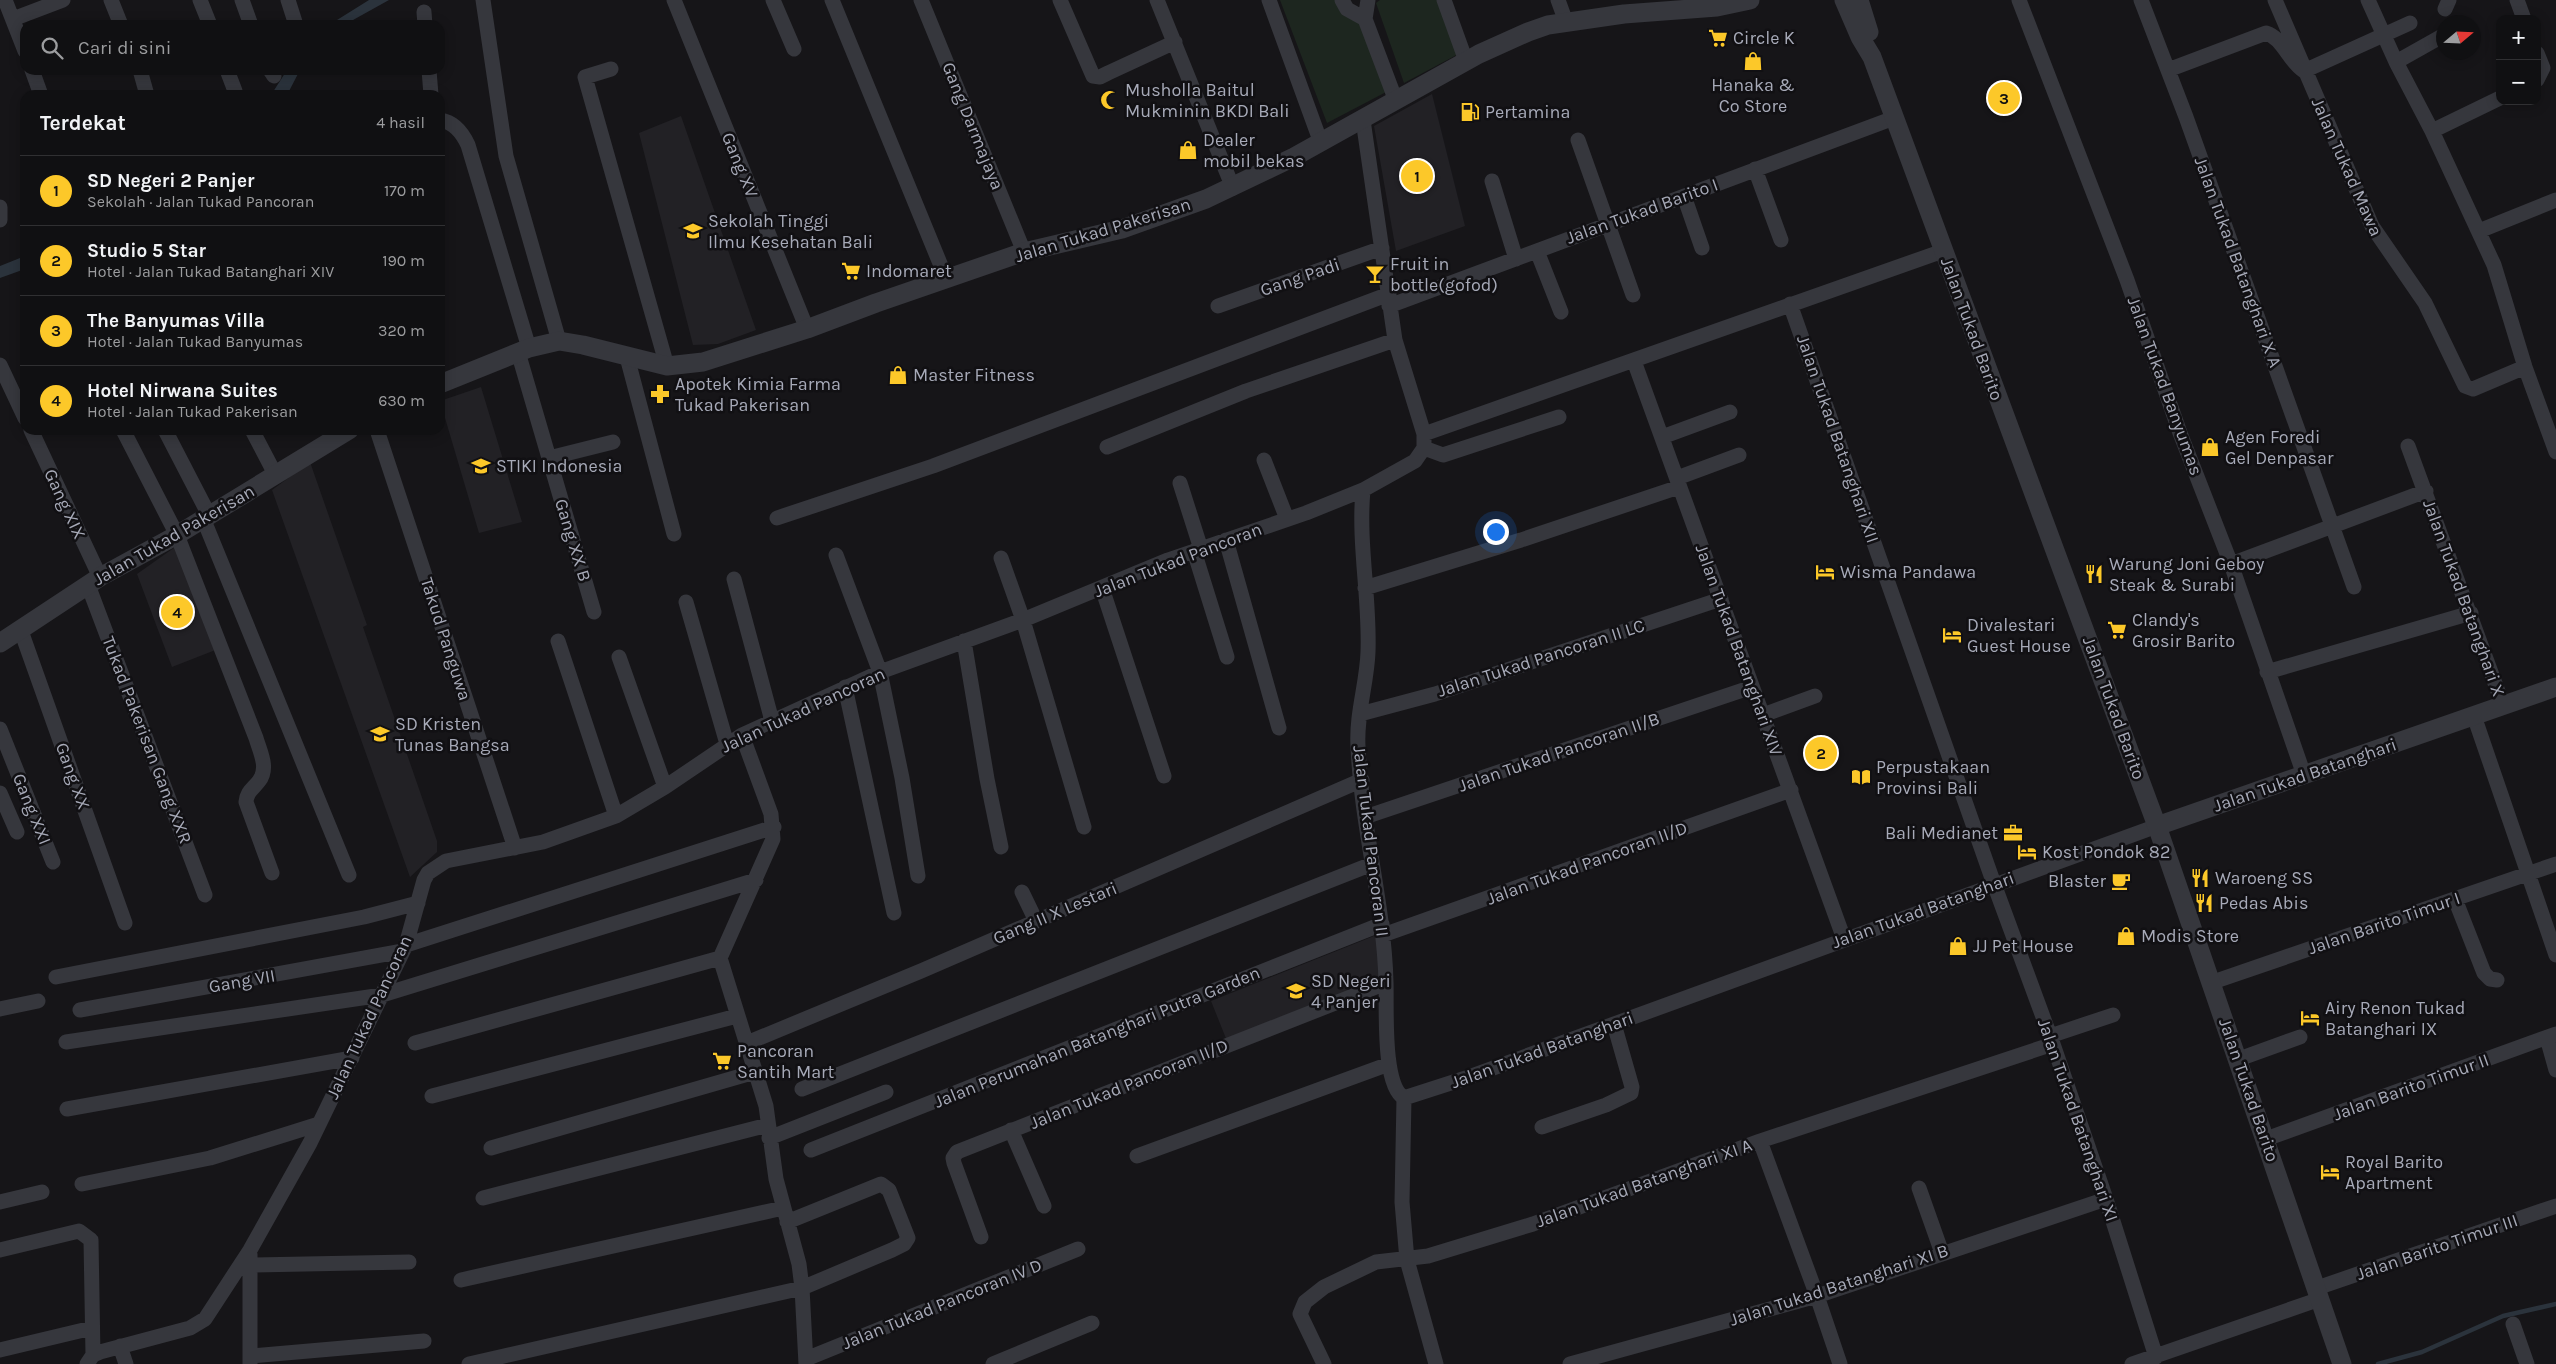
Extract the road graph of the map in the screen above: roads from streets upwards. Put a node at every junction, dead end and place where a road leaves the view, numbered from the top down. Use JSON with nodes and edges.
{"nodes":[{"id":1,"x":5,"y":0,"type":"edge"},
{"id":2,"x":63,"y":0,"type":"edge"},
{"id":3,"x":111,"y":0,"type":"edge"},
{"id":4,"x":200,"y":0,"type":"edge"},
{"id":5,"x":242,"y":0,"type":"edge"},
{"id":6,"x":288,"y":0,"type":"edge"},
{"id":7,"x":483,"y":0,"type":"edge"},
{"id":8,"x":674,"y":0,"type":"edge"},
{"id":9,"x":773,"y":0,"type":"edge"},
{"id":10,"x":832,"y":0,"type":"edge"},
{"id":11,"x":921,"y":0,"type":"edge"},
{"id":12,"x":1060,"y":0,"type":"edge"},
{"id":13,"x":1157,"y":0,"type":"edge"},
{"id":14,"x":1269,"y":0,"type":"edge"},
{"id":15,"x":1342,"y":0,"type":"edge"},
{"id":16,"x":1368,"y":0,"type":"edge"},
{"id":17,"x":1444,"y":0,"type":"edge"},
{"id":18,"x":1558,"y":0,"type":"edge"},
{"id":19,"x":1844,"y":0,"type":"edge"},
{"id":20,"x":1859,"y":0,"type":"edge"},
{"id":21,"x":2019,"y":0,"type":"edge"},
{"id":22,"x":2141,"y":0,"type":"edge"},
{"id":23,"x":2275,"y":0,"type":"edge"},
{"id":24,"x":2368,"y":0,"type":"edge"},
{"id":25,"x":2517,"y":0,"type":"edge"},
{"id":26,"x":1746,"y":1,"type":"edge"},
{"id":27,"x":2523,"y":15,"type":"edge"},
{"id":28,"x":12,"y":18,"type":"junction"},
{"id":29,"x":1365,"y":19,"type":"junction"},
{"id":30,"x":119,"y":20,"type":"edge"},
{"id":31,"x":208,"y":20,"type":"edge"},
{"id":32,"x":249,"y":20,"type":"edge"},
{"id":33,"x":294,"y":20,"type":"edge"},
{"id":34,"x":1566,"y":22,"type":"junction"},
{"id":35,"x":2410,"y":23,"type":"dead end"},
{"id":36,"x":2383,"y":35,"type":"junction"},
{"id":37,"x":20,"y":38,"type":"edge"},
{"id":38,"x":2436,"y":40,"type":"edge"},
{"id":39,"x":1175,"y":42,"type":"junction"},
{"id":40,"x":794,"y":49,"type":"dead end"},
{"id":41,"x":1872,"y":58,"type":"junction"},
{"id":42,"x":1466,"y":61,"type":"junction"},
{"id":43,"x":2396,"y":62,"type":"junction"},
{"id":44,"x":611,"y":68,"type":"dead end"},
{"id":45,"x":2168,"y":70,"type":"junction"},
{"id":46,"x":2304,"y":71,"type":"junction"},
{"id":47,"x":38,"y":75,"type":"edge"},
{"id":48,"x":141,"y":75,"type":"edge"},
{"id":49,"x":229,"y":75,"type":"edge"},
{"id":50,"x":429,"y":75,"type":"edge"},
{"id":51,"x":40,"y":90,"type":"edge"},
{"id":52,"x":146,"y":90,"type":"edge"},
{"id":53,"x":235,"y":90,"type":"edge"},
{"id":54,"x":431,"y":90,"type":"edge"},
{"id":55,"x":2496,"y":100,"type":"edge"},
{"id":56,"x":1396,"y":101,"type":"junction"},
{"id":57,"x":1894,"y":118,"type":"junction"},
{"id":58,"x":445,"y":121,"type":"edge"},
{"id":59,"x":1365,"y":126,"type":"junction"},
{"id":60,"x":2432,"y":131,"type":"junction"},
{"id":61,"x":1578,"y":140,"type":"dead end"},
{"id":62,"x":1321,"y":143,"type":"junction"},
{"id":63,"x":1755,"y":169,"type":"junction"},
{"id":64,"x":1492,"y":181,"type":"dead end"},
{"id":65,"x":1233,"y":188,"type":"junction"},
{"id":66,"x":1684,"y":196,"type":"junction"},
{"id":67,"x":2556,"y":200,"type":"edge"},
{"id":68,"x":0,"y":207,"type":"edge"},
{"id":69,"x":0,"y":220,"type":"edge"},
{"id":70,"x":1607,"y":224,"type":"junction"},
{"id":71,"x":2479,"y":231,"type":"junction"},
{"id":72,"x":1780,"y":240,"type":"dead end"},
{"id":73,"x":1382,"y":248,"type":"junction"},
{"id":74,"x":1702,"y":248,"type":"dead end"},
{"id":75,"x":1537,"y":251,"type":"junction"},
{"id":76,"x":1943,"y":251,"type":"junction"},
{"id":77,"x":1024,"y":252,"type":"junction"},
{"id":78,"x":1516,"y":259,"type":"junction"},
{"id":79,"x":946,"y":278,"type":"junction"},
{"id":80,"x":1633,"y":295,"type":"dead end"},
{"id":81,"x":1389,"y":300,"type":"junction"},
{"id":82,"x":1790,"y":304,"type":"junction"},
{"id":83,"x":1218,"y":306,"type":"dead end"},
{"id":84,"x":1561,"y":312,"type":"dead end"},
{"id":85,"x":806,"y":329,"type":"junction"},
{"id":86,"x":1395,"y":340,"type":"junction"},
{"id":87,"x":559,"y":341,"type":"junction"},
{"id":88,"x":523,"y":350,"type":"junction"},
{"id":89,"x":627,"y":357,"type":"junction"},
{"id":90,"x":1634,"y":361,"type":"junction"},
{"id":91,"x":0,"y":365,"type":"edge"},
{"id":92,"x":667,"y":366,"type":"junction"},
{"id":93,"x":2525,"y":367,"type":"junction"},
{"id":94,"x":445,"y":382,"type":"edge"},
{"id":95,"x":20,"y":407,"type":"edge"},
{"id":96,"x":1730,"y":412,"type":"dead end"},
{"id":97,"x":1559,"y":417,"type":"dead end"},
{"id":98,"x":33,"y":435,"type":"edge"},
{"id":99,"x":126,"y":435,"type":"edge"},
{"id":100,"x":167,"y":435,"type":"edge"},
{"id":101,"x":255,"y":435,"type":"edge"},
{"id":102,"x":341,"y":435,"type":"edge"},
{"id":103,"x":379,"y":435,"type":"edge"},
{"id":104,"x":1662,"y":437,"type":"junction"},
{"id":105,"x":1424,"y":441,"type":"junction"},
{"id":106,"x":613,"y":442,"type":"dead end"},
{"id":107,"x":2408,"y":446,"type":"dead end"},
{"id":108,"x":1107,"y":447,"type":"dead end"},
{"id":109,"x":2556,"y":452,"type":"edge"},
{"id":110,"x":1739,"y":455,"type":"dead end"},
{"id":111,"x":548,"y":458,"type":"junction"},
{"id":112,"x":1264,"y":460,"type":"dead end"},
{"id":113,"x":275,"y":474,"type":"junction"},
{"id":114,"x":1678,"y":482,"type":"junction"},
{"id":115,"x":1180,"y":483,"type":"dead end"},
{"id":116,"x":1363,"y":490,"type":"junction"},
{"id":117,"x":2426,"y":491,"type":"junction"},
{"id":118,"x":206,"y":516,"type":"junction"},
{"id":119,"x":777,"y":518,"type":"dead end"},
{"id":120,"x":1287,"y":519,"type":"junction"},
{"id":121,"x":2332,"y":526,"type":"junction"},
{"id":122,"x":674,"y":534,"type":"dead end"},
{"id":123,"x":177,"y":535,"type":"junction"},
{"id":124,"x":1226,"y":540,"type":"junction"},
{"id":125,"x":1198,"y":550,"type":"junction"},
{"id":126,"x":836,"y":555,"type":"dead end"},
{"id":127,"x":1001,"y":558,"type":"dead end"},
{"id":128,"x":2231,"y":564,"type":"junction"},
{"id":129,"x":734,"y":579,"type":"dead end"},
{"id":130,"x":94,"y":581,"type":"junction"},
{"id":131,"x":2354,"y":587,"type":"dead end"},
{"id":132,"x":1102,"y":588,"type":"junction"},
{"id":133,"x":1365,"y":588,"type":"junction"},
{"id":134,"x":1721,"y":598,"type":"junction"},
{"id":135,"x":686,"y":602,"type":"dead end"},
{"id":136,"x":594,"y":612,"type":"dead end"},
{"id":137,"x":2470,"y":613,"type":"junction"},
{"id":138,"x":1023,"y":620,"type":"junction"},
{"id":139,"x":20,"y":628,"type":"junction"},
{"id":140,"x":558,"y":641,"type":"dead end"},
{"id":141,"x":964,"y":642,"type":"junction"},
{"id":142,"x":0,"y":643,"type":"edge"},
{"id":143,"x":619,"y":657,"type":"dead end"},
{"id":144,"x":1227,"y":657,"type":"dead end"},
{"id":145,"x":880,"y":672,"type":"junction"},
{"id":146,"x":2267,"y":672,"type":"junction"},
{"id":147,"x":845,"y":687,"type":"junction"},
{"id":148,"x":1752,"y":687,"type":"junction"},
{"id":149,"x":2556,"y":687,"type":"edge"},
{"id":150,"x":1815,"y":696,"type":"dead end"},
{"id":151,"x":2503,"y":705,"type":"junction"},
{"id":152,"x":1360,"y":714,"type":"junction"},
{"id":153,"x":1763,"y":715,"type":"junction"},
{"id":154,"x":2474,"y":716,"type":"junction"},
{"id":155,"x":772,"y":721,"type":"junction"},
{"id":156,"x":0,"y":728,"type":"edge"},
{"id":157,"x":1279,"y":728,"type":"dead end"},
{"id":158,"x":742,"y":735,"type":"junction"},
{"id":159,"x":727,"y":744,"type":"junction"},
{"id":160,"x":2304,"y":775,"type":"junction"},
{"id":161,"x":1164,"y":776,"type":"dead end"},
{"id":162,"x":1362,"y":780,"type":"junction"},
{"id":163,"x":666,"y":787,"type":"junction"},
{"id":164,"x":1791,"y":790,"type":"junction"},
{"id":165,"x":0,"y":792,"type":"edge"},
{"id":166,"x":616,"y":816,"type":"junction"},
{"id":167,"x":1365,"y":817,"type":"junction"},
{"id":168,"x":2157,"y":826,"type":"junction"},
{"id":169,"x":774,"y":827,"type":"junction"},
{"id":170,"x":1084,"y":827,"type":"dead end"},
{"id":171,"x":17,"y":832,"type":"dead end"},
{"id":172,"x":1001,"y":847,"type":"dead end"},
{"id":173,"x":515,"y":848,"type":"junction"},
{"id":174,"x":53,"y":862,"type":"dead end"},
{"id":175,"x":1372,"y":864,"type":"junction"},
{"id":176,"x":2556,"y":864,"type":"edge"},
{"id":177,"x":272,"y":873,"type":"dead end"},
{"id":178,"x":2529,"y":874,"type":"junction"},
{"id":179,"x":349,"y":875,"type":"dead end"},
{"id":180,"x":918,"y":876,"type":"dead end"},
{"id":181,"x":756,"y":880,"type":"junction"},
{"id":182,"x":1994,"y":884,"type":"junction"},
{"id":183,"x":1022,"y":892,"type":"dead end"},
{"id":184,"x":206,"y":895,"type":"dead end"},
{"id":185,"x":2455,"y":899,"type":"junction"},
{"id":186,"x":418,"y":904,"type":"junction"},
{"id":187,"x":894,"y":913,"type":"dead end"},
{"id":188,"x":1036,"y":921,"type":"junction"},
{"id":189,"x":125,"y":924,"type":"dead end"},
{"id":190,"x":1382,"y":929,"type":"junction"},
{"id":191,"x":1844,"y":938,"type":"junction"},
{"id":192,"x":404,"y":948,"type":"junction"},
{"id":193,"x":2556,"y":955,"type":"edge"},
{"id":194,"x":720,"y":958,"type":"junction"},
{"id":195,"x":56,"y":976,"type":"dead end"},
{"id":196,"x":2497,"y":980,"type":"dead end"},
{"id":197,"x":2213,"y":982,"type":"junction"},
{"id":198,"x":1386,"y":983,"type":"junction"},
{"id":199,"x":382,"y":995,"type":"junction"},
{"id":200,"x":38,"y":1001,"type":"dead end"},
{"id":201,"x":0,"y":1009,"type":"edge"},
{"id":202,"x":80,"y":1010,"type":"dead end"},
{"id":203,"x":2113,"y":1015,"type":"dead end"},
{"id":204,"x":737,"y":1016,"type":"junction"},
{"id":205,"x":1614,"y":1024,"type":"junction"},
{"id":206,"x":2552,"y":1036,"type":"edge"},
{"id":207,"x":2300,"y":1037,"type":"dead end"},
{"id":208,"x":2051,"y":1040,"type":"junction"},
{"id":209,"x":66,"y":1042,"type":"dead end"},
{"id":210,"x":415,"y":1043,"type":"dead end"},
{"id":211,"x":747,"y":1043,"type":"junction"},
{"id":212,"x":352,"y":1058,"type":"junction"},
{"id":213,"x":2239,"y":1060,"type":"junction"},
{"id":214,"x":1389,"y":1064,"type":"junction"},
{"id":215,"x":2556,"y":1070,"type":"edge"},
{"id":216,"x":756,"y":1072,"type":"junction"},
{"id":217,"x":802,"y":1089,"type":"dead end"},
{"id":218,"x":886,"y":1092,"type":"dead end"},
{"id":219,"x":432,"y":1096,"type":"dead end"},
{"id":220,"x":1404,"y":1098,"type":"junction"},
{"id":221,"x":67,"y":1109,"type":"dead end"},
{"id":222,"x":319,"y":1124,"type":"junction"},
{"id":223,"x":1542,"y":1127,"type":"dead end"},
{"id":224,"x":1011,"y":1130,"type":"junction"},
{"id":225,"x":768,"y":1131,"type":"junction"},
{"id":226,"x":2266,"y":1139,"type":"junction"},
{"id":227,"x":1760,"y":1141,"type":"junction"},
{"id":228,"x":491,"y":1148,"type":"dead end"},
{"id":229,"x":811,"y":1150,"type":"dead end"},
{"id":230,"x":1137,"y":1156,"type":"dead end"},
{"id":231,"x":82,"y":1184,"type":"dead end"},
{"id":232,"x":1919,"y":1188,"type":"dead end"},
{"id":233,"x":42,"y":1192,"type":"dead end"},
{"id":234,"x":483,"y":1198,"type":"dead end"},
{"id":235,"x":2106,"y":1199,"type":"junction"},
{"id":236,"x":0,"y":1202,"type":"edge"},
{"id":237,"x":1044,"y":1206,"type":"dead end"},
{"id":238,"x":2556,"y":1206,"type":"edge"},
{"id":239,"x":785,"y":1215,"type":"junction"},
{"id":240,"x":981,"y":1236,"type":"dead end"},
{"id":241,"x":1078,"y":1249,"type":"dead end"},
{"id":242,"x":0,"y":1250,"type":"edge"},
{"id":243,"x":1942,"y":1253,"type":"junction"},
{"id":244,"x":250,"y":1258,"type":"junction"},
{"id":245,"x":1407,"y":1260,"type":"junction"},
{"id":246,"x":410,"y":1262,"type":"dead end"},
{"id":247,"x":461,"y":1280,"type":"dead end"},
{"id":248,"x":802,"y":1288,"type":"junction"},
{"id":249,"x":2319,"y":1294,"type":"junction"},
{"id":250,"x":1817,"y":1296,"type":"junction"},
{"id":251,"x":1092,"y":1323,"type":"dead end"},
{"id":252,"x":2513,"y":1324,"type":"dead end"},
{"id":253,"x":92,"y":1328,"type":"junction"},
{"id":254,"x":424,"y":1341,"type":"dead end"},
{"id":255,"x":120,"y":1346,"type":"junction"},
{"id":256,"x":0,"y":1350,"type":"edge"},
{"id":257,"x":90,"y":1359,"type":"edge"},
{"id":258,"x":250,"y":1360,"type":"edge"},
{"id":259,"x":806,"y":1361,"type":"edge"},
{"id":260,"x":2145,"y":1362,"type":"edge"},
{"id":261,"x":126,"y":1364,"type":"edge"},
{"id":262,"x":469,"y":1364,"type":"edge"},
{"id":263,"x":993,"y":1364,"type":"edge"},
{"id":264,"x":1324,"y":1364,"type":"edge"},
{"id":265,"x":1436,"y":1364,"type":"edge"},
{"id":266,"x":1570,"y":1364,"type":"edge"},
{"id":267,"x":1840,"y":1364,"type":"edge"},
{"id":268,"x":2342,"y":1364,"type":"edge"},
{"id":269,"x":2527,"y":1364,"type":"edge"}],
"edges":[{"from":1,"to":28,"type":"street"},
{"from":2,"to":28,"type":"street"},
{"from":3,"to":30,"type":"street"},
{"from":4,"to":31,"type":"street"},
{"from":5,"to":32,"type":"street"},
{"from":6,"to":33,"type":"street"},
{"from":7,"to":87,"type":"street"},
{"from":8,"to":85,"type":"street","name":"Gang XV"},
{"from":9,"to":40,"type":"street"},
{"from":10,"to":79,"type":"street"},
{"from":11,"to":77,"type":"street","name":"Gang Darmajaya"},
{"from":12,"to":39,"type":"street"},
{"from":13,"to":39,"type":"street"},
{"from":14,"to":62,"type":"street"},
{"from":15,"to":29,"type":"street"},
{"from":16,"to":29,"type":"street"},
{"from":17,"to":42,"type":"street"},
{"from":18,"to":34,"type":"street"},
{"from":19,"to":41,"type":"street","name":"Jalan Tukad Barito"},
{"from":20,"to":41,"type":"street","name":"Jalan Tukad Barito"},
{"from":21,"to":128,"type":"street","name":"Jalan Tukad Banyumas"},
{"from":22,"to":45,"type":"street","name":"Jalan Tukad Batanghari X A"},
{"from":23,"to":46,"type":"street","name":"Jalan Tukad Mawa"},
{"from":24,"to":36,"type":"street"},
{"from":25,"to":27,"type":"street"},
{"from":26,"to":34,"type":"street","name":"Jalan Tukad Pakerisan"},
{"from":28,"to":37,"type":"street"},
{"from":29,"to":56,"type":"street"},
{"from":34,"to":42,"type":"street","name":"Jalan Tukad Pakerisan"},
{"from":35,"to":36,"type":"street"},
{"from":36,"to":43,"type":"street"},
{"from":36,"to":46,"type":"street"},
{"from":38,"to":43,"type":"street"},
{"from":39,"to":65,"type":"street"},
{"from":41,"to":57,"type":"street","name":"Jalan Tukad Barito"},
{"from":42,"to":56,"type":"street","name":"Jalan Tukad Pakerisan"},
{"from":43,"to":60,"type":"street"},
{"from":44,"to":92,"type":"street"},
{"from":45,"to":46,"type":"street"},
{"from":45,"to":121,"type":"street","name":"Jalan Tukad Batanghari X A"},
{"from":46,"to":93,"type":"street","name":"Jalan Tukad Mawa"},
{"from":47,"to":51,"type":"street"},
{"from":48,"to":52,"type":"street"},
{"from":49,"to":53,"type":"street"},
{"from":50,"to":54,"type":"street"},
{"from":55,"to":60,"type":"street"},
{"from":56,"to":59,"type":"street","name":"Jalan Tukad Pakerisan"},
{"from":57,"to":63,"type":"street","name":"Jalan Tukad Barito I"},
{"from":57,"to":76,"type":"street","name":"Jalan Tukad Barito"},
{"from":58,"to":88,"type":"street","name":"Gang XX B"},
{"from":59,"to":62,"type":"street","name":"Jalan Tukad Pakerisan"},
{"from":59,"to":73,"type":"street"},
{"from":60,"to":71,"type":"street"},
{"from":61,"to":70,"type":"street"},
{"from":62,"to":65,"type":"street","name":"Jalan Tukad Pakerisan"},
{"from":63,"to":66,"type":"street","name":"Jalan Tukad Barito I"},
{"from":63,"to":72,"type":"street"},
{"from":64,"to":78,"type":"street"},
{"from":65,"to":77,"type":"street","name":"Jalan Tukad Pakerisan"},
{"from":66,"to":70,"type":"street","name":"Jalan Tukad Barito I"},
{"from":66,"to":74,"type":"street"},
{"from":67,"to":71,"type":"street"},
{"from":68,"to":69,"type":"street"},
{"from":70,"to":75,"type":"street","name":"Jalan Tukad Barito I"},
{"from":70,"to":80,"type":"street"},
{"from":71,"to":93,"type":"street"},
{"from":73,"to":81,"type":"street"},
{"from":73,"to":83,"type":"street","name":"Gang Padi"},
{"from":75,"to":78,"type":"street","name":"Jalan Tukad Barito I"},
{"from":75,"to":84,"type":"street"},
{"from":76,"to":82,"type":"street"},
{"from":76,"to":168,"type":"street","name":"Jalan Tukad Barito"},
{"from":77,"to":79,"type":"street","name":"Jalan Tukad Pakerisan"},
{"from":78,"to":81,"type":"street","name":"Jalan Tukad Barito I"},
{"from":79,"to":85,"type":"street","name":"Jalan Tukad Pakerisan"},
{"from":81,"to":86,"type":"street"},
{"from":81,"to":119,"type":"street","name":"Jalan Tukad Barito I"},
{"from":82,"to":90,"type":"street"},
{"from":82,"to":182,"type":"street","name":"Jalan Tukad Batanghari XII"},
{"from":85,"to":92,"type":"street","name":"Jalan Tukad Pakerisan"},
{"from":86,"to":105,"type":"street"},
{"from":86,"to":108,"type":"street"},
{"from":87,"to":88,"type":"street","name":"Jalan Tukad Pakerisan"},
{"from":87,"to":89,"type":"street","name":"Jalan Tukad Pakerisan"},
{"from":88,"to":94,"type":"street","name":"Jalan Tukad Pakerisan"},
{"from":88,"to":111,"type":"street","name":"Gang XX B"},
{"from":89,"to":92,"type":"street","name":"Jalan Tukad Pakerisan"},
{"from":89,"to":122,"type":"street"},
{"from":90,"to":104,"type":"street","name":"Jalan Tukad Batanghari XIV"},
{"from":90,"to":105,"type":"street"},
{"from":91,"to":95,"type":"street"},
{"from":93,"to":109,"type":"street"},
{"from":96,"to":104,"type":"street"},
{"from":97,"to":105,"type":"street"},
{"from":98,"to":130,"type":"street","name":"Gang XIX"},
{"from":99,"to":123,"type":"street"},
{"from":100,"to":118,"type":"street"},
{"from":101,"to":113,"type":"street"},
{"from":102,"to":113,"type":"street","name":"Jalan Tukad Pakerisan"},
{"from":103,"to":173,"type":"street","name":"Takud Panguwa"},
{"from":104,"to":114,"type":"street","name":"Jalan Tukad Batanghari XIV"},
{"from":105,"to":116,"type":"street","name":"Jalan Tukad Pancoran"},
{"from":106,"to":111,"type":"street"},
{"from":107,"to":117,"type":"street","name":"Jalan Tukad Batanghari X"},
{"from":110,"to":114,"type":"street"},
{"from":111,"to":136,"type":"street","name":"Gang XX B"},
{"from":112,"to":120,"type":"street"},
{"from":113,"to":118,"type":"street","name":"Jalan Tukad Pakerisan"},
{"from":114,"to":133,"type":"street"},
{"from":114,"to":134,"type":"street","name":"Jalan Tukad Batanghari XIV"},
{"from":115,"to":125,"type":"street"},
{"from":116,"to":120,"type":"street","name":"Jalan Tukad Pancoran"},
{"from":116,"to":133,"type":"street","name":"Jalan Tukad Pancoran II"},
{"from":117,"to":121,"type":"street","name":"Jalan Tukad Batanghari X"},
{"from":117,"to":137,"type":"street","name":"Jalan Tukad Batanghari X"},
{"from":118,"to":123,"type":"street","name":"Jalan Tukad Pakerisan"},
{"from":118,"to":179,"type":"street"},
{"from":120,"to":124,"type":"street","name":"Jalan Tukad Pancoran"},
{"from":121,"to":128,"type":"street"},
{"from":121,"to":131,"type":"street","name":"Jalan Tukad Batanghari X A"},
{"from":123,"to":130,"type":"street","name":"Jalan Tukad Pakerisan"},
{"from":123,"to":177,"type":"street"},
{"from":124,"to":125,"type":"street","name":"Jalan Tukad Pancoran"},
{"from":124,"to":157,"type":"street"},
{"from":125,"to":132,"type":"street","name":"Jalan Tukad Pancoran"},
{"from":125,"to":144,"type":"street"},
{"from":126,"to":145,"type":"street"},
{"from":127,"to":138,"type":"street"},
{"from":128,"to":146,"type":"street","name":"Jalan Tukad Banyumas"},
{"from":129,"to":155,"type":"street"},
{"from":130,"to":139,"type":"street","name":"Jalan Tukad Pakerisan"},
{"from":130,"to":184,"type":"street","name":"Tukad Pakerisan Gang XXR"},
{"from":132,"to":138,"type":"street","name":"Jalan Tukad Pancoran"},
{"from":132,"to":161,"type":"street"},
{"from":133,"to":152,"type":"street","name":"Jalan Tukad Pancoran II"},
{"from":134,"to":148,"type":"street","name":"Jalan Tukad Batanghari XIV"},
{"from":134,"to":152,"type":"street","name":"Jalan Tukad Pancoran II LC"},
{"from":135,"to":159,"type":"street"},
{"from":137,"to":146,"type":"street"},
{"from":137,"to":151,"type":"street","name":"Jalan Tukad Batanghari X"},
{"from":138,"to":141,"type":"street","name":"Jalan Tukad Pancoran"},
{"from":138,"to":170,"type":"street"},
{"from":139,"to":142,"type":"street","name":"Jalan Tukad Pakerisan"},
{"from":139,"to":189,"type":"street","name":"Gang XX"},
{"from":140,"to":166,"type":"street"},
{"from":141,"to":145,"type":"street","name":"Jalan Tukad Pancoran"},
{"from":141,"to":172,"type":"street"},
{"from":143,"to":163,"type":"street"},
{"from":145,"to":147,"type":"street","name":"Jalan Tukad Pancoran"},
{"from":145,"to":180,"type":"street"},
{"from":146,"to":160,"type":"street","name":"Jalan Tukad Banyumas"},
{"from":147,"to":155,"type":"street","name":"Jalan Tukad Pancoran"},
{"from":147,"to":187,"type":"street"},
{"from":148,"to":153,"type":"street","name":"Jalan Tukad Batanghari XIV"},
{"from":148,"to":167,"type":"street","name":"Jalan Tukad Pancoran II/B"},
{"from":149,"to":151,"type":"street","name":"Jalan Tukad Batanghari"},
{"from":150,"to":153,"type":"street"},
{"from":151,"to":154,"type":"street","name":"Jalan Tukad Batanghari"},
{"from":152,"to":162,"type":"street","name":"Jalan Tukad Pancoran II"},
{"from":153,"to":164,"type":"street","name":"Jalan Tukad Batanghari XIV"},
{"from":154,"to":160,"type":"street","name":"Jalan Tukad Batanghari"},
{"from":154,"to":178,"type":"street"},
{"from":155,"to":158,"type":"street","name":"Jalan Tukad Pancoran"},
{"from":156,"to":174,"type":"street","name":"Gang XXI"},
{"from":158,"to":159,"type":"street","name":"Jalan Tukad Pancoran"},
{"from":158,"to":169,"type":"street"},
{"from":159,"to":163,"type":"street","name":"Jalan Tukad Pancoran"},
{"from":160,"to":168,"type":"street","name":"Jalan Tukad Batanghari"},
{"from":162,"to":167,"type":"street","name":"Jalan Tukad Pancoran II"},
{"from":162,"to":188,"type":"street","name":"Gang II X Lestari"},
{"from":163,"to":166,"type":"street","name":"Jalan Tukad Pancoran"},
{"from":164,"to":190,"type":"street","name":"Jalan Tukad Pancoran II/D"},
{"from":164,"to":191,"type":"street","name":"Jalan Tukad Batanghari XIV"},
{"from":165,"to":171,"type":"street"},
{"from":166,"to":173,"type":"street","name":"Jalan Tukad Pancoran"},
{"from":167,"to":175,"type":"street","name":"Jalan Tukad Pancoran II"},
{"from":168,"to":182,"type":"street","name":"Jalan Tukad Batanghari"},
{"from":168,"to":197,"type":"street","name":"Jalan Tukad Barito"},
{"from":169,"to":181,"type":"street"},
{"from":169,"to":192,"type":"street","name":"Gang VII"},
{"from":173,"to":186,"type":"street","name":"Jalan Tukad Pancoran"},
{"from":175,"to":190,"type":"street","name":"Jalan Tukad Pancoran II"},
{"from":175,"to":217,"type":"street"},
{"from":176,"to":178,"type":"street","name":"Jalan Barito Timur I"},
{"from":178,"to":185,"type":"street","name":"Jalan Barito Timur I"},
{"from":178,"to":193,"type":"street"},
{"from":181,"to":194,"type":"street"},
{"from":181,"to":199,"type":"street"},
{"from":182,"to":191,"type":"street","name":"Jalan Tukad Batanghari"},
{"from":182,"to":208,"type":"street","name":"Jalan Tukad Batanghari XI"},
{"from":183,"to":188,"type":"street"},
{"from":185,"to":196,"type":"street"},
{"from":185,"to":197,"type":"street","name":"Jalan Barito Timur I"},
{"from":186,"to":192,"type":"street","name":"Jalan Tukad Pancoran"},
{"from":186,"to":195,"type":"street"},
{"from":188,"to":211,"type":"street","name":"Gang II X Lestari"},
{"from":190,"to":198,"type":"street","name":"Jalan Tukad Pancoran II"},
{"from":190,"to":229,"type":"street","name":"Jalan Perumahan Batanghari Putra Garden"},
{"from":191,"to":205,"type":"street","name":"Jalan Tukad Batanghari"},
{"from":192,"to":199,"type":"street","name":"Jalan Tukad Pancoran"},
{"from":192,"to":202,"type":"street","name":"Gang VII"},
{"from":194,"to":204,"type":"street"},
{"from":194,"to":210,"type":"street"},
{"from":197,"to":213,"type":"street","name":"Jalan Tukad Barito"},
{"from":198,"to":214,"type":"street","name":"Jalan Tukad Pancoran II"},
{"from":198,"to":224,"type":"street","name":"Jalan Tukad Pancoran II/D"},
{"from":199,"to":209,"type":"street"},
{"from":199,"to":212,"type":"street","name":"Jalan Tukad Pancoran"},
{"from":200,"to":201,"type":"street"},
{"from":203,"to":208,"type":"street","name":"Jalan Tukad Batanghari XI A"},
{"from":204,"to":211,"type":"street"},
{"from":204,"to":219,"type":"street"},
{"from":205,"to":220,"type":"street","name":"Jalan Tukad Batanghari"},
{"from":205,"to":223,"type":"street"},
{"from":206,"to":215,"type":"street"},
{"from":206,"to":226,"type":"street","name":"Jalan Barito Timur II"},
{"from":207,"to":213,"type":"street"},
{"from":208,"to":227,"type":"street","name":"Jalan Tukad Batanghari XI A"},
{"from":208,"to":235,"type":"street","name":"Jalan Tukad Batanghari XI"},
{"from":211,"to":216,"type":"street"},
{"from":212,"to":221,"type":"street"},
{"from":212,"to":222,"type":"street","name":"Jalan Tukad Pancoran"},
{"from":213,"to":226,"type":"street","name":"Jalan Tukad Barito"},
{"from":214,"to":220,"type":"street","name":"Jalan Tukad Pancoran II"},
{"from":214,"to":230,"type":"street"},
{"from":216,"to":225,"type":"street"},
{"from":216,"to":228,"type":"street"},
{"from":218,"to":225,"type":"street"},
{"from":220,"to":245,"type":"street"},
{"from":222,"to":231,"type":"street"},
{"from":222,"to":244,"type":"street","name":"Jalan Tukad Pancoran"},
{"from":224,"to":237,"type":"street"},
{"from":224,"to":240,"type":"street","name":"Jalan Tukad Pancoran II/D"},
{"from":225,"to":234,"type":"street"},
{"from":225,"to":239,"type":"street"},
{"from":226,"to":249,"type":"street","name":"Jalan Tukad Barito"},
{"from":227,"to":245,"type":"street","name":"Jalan Tukad Batanghari XI A"},
{"from":227,"to":250,"type":"street"},
{"from":232,"to":243,"type":"street"},
{"from":233,"to":236,"type":"street"},
{"from":235,"to":243,"type":"street","name":"Jalan Tukad Batanghari XI B"},
{"from":235,"to":260,"type":"street","name":"Jalan Tukad Batanghari XI"},
{"from":238,"to":249,"type":"street","name":"Jalan Barito Timur III"},
{"from":239,"to":247,"type":"street"},
{"from":239,"to":248,"type":"street"},
{"from":239,"to":248,"type":"street"},
{"from":241,"to":259,"type":"street","name":"Jalan Tukad Pancoran IV D"},
{"from":242,"to":253,"type":"street"},
{"from":243,"to":250,"type":"street","name":"Jalan Tukad Batanghari XI B"},
{"from":244,"to":246,"type":"street"},
{"from":244,"to":255,"type":"street","name":"Jalan Tukad Pancoran"},
{"from":244,"to":258,"type":"street"},
{"from":245,"to":264,"type":"street","name":"Jalan Tukad Batanghari XI A"},
{"from":245,"to":265,"type":"street"},
{"from":248,"to":259,"type":"street"},
{"from":248,"to":262,"type":"street"},
{"from":249,"to":260,"type":"street","name":"Jalan Barito Timur III"},
{"from":249,"to":268,"type":"street","name":"Jalan Tukad Barito"},
{"from":250,"to":266,"type":"street","name":"Jalan Tukad Batanghari XI B"},
{"from":250,"to":267,"type":"street"},
{"from":251,"to":263,"type":"street"},
{"from":252,"to":269,"type":"street"},
{"from":253,"to":256,"type":"street"},
{"from":253,"to":257,"type":"street"},
{"from":254,"to":258,"type":"street"},
{"from":255,"to":257,"type":"street","name":"Jalan Tukad Pancoran"},
{"from":255,"to":261,"type":"street"}]}
